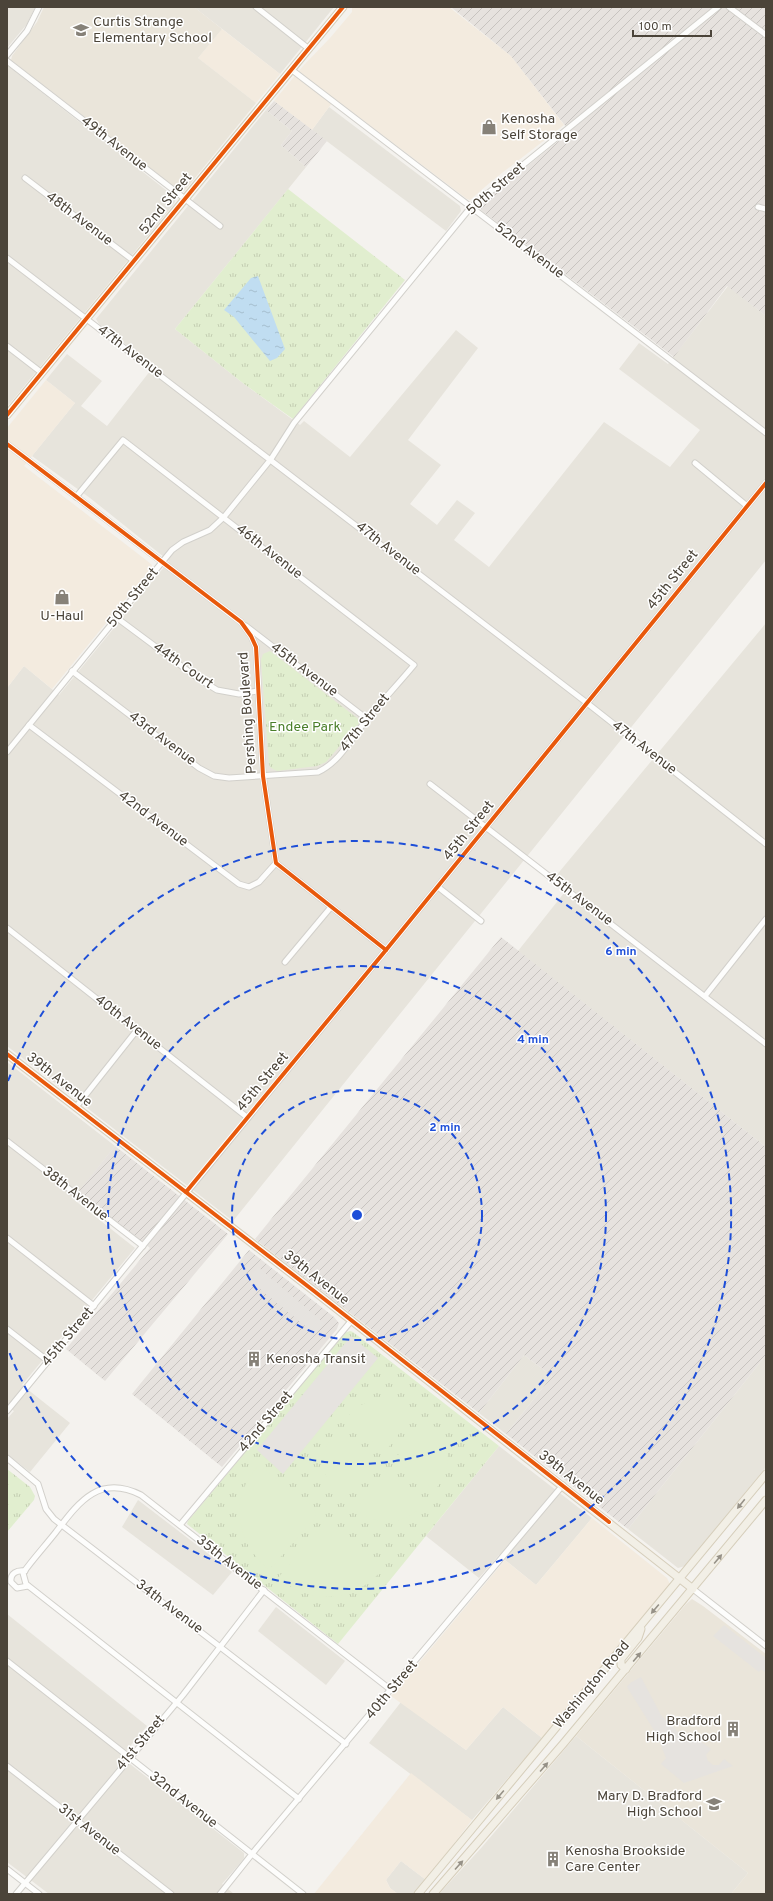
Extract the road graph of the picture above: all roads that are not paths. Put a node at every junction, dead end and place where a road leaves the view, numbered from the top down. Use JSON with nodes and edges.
{"nodes":[{"id":1,"x":39,"y":7,"type":"edge"},
{"id":2,"x":256,"y":7,"type":"edge"},
{"id":3,"x":344,"y":7,"type":"edge"},
{"id":4,"x":718,"y":7,"type":"edge"},
{"id":5,"x":729,"y":7,"type":"edge"},
{"id":6,"x":766,"y":35,"type":"edge"},
{"id":7,"x":309,"y":49,"type":"junction"},
{"id":8,"x":7,"y":55,"type":"edge"},
{"id":9,"x":7,"y":61,"type":"edge"},
{"id":10,"x":292,"y":70,"type":"junction"},
{"id":11,"x":25,"y":178,"type":"dead end"},
{"id":12,"x":184,"y":199,"type":"junction"},
{"id":13,"x":471,"y":207,"type":"junction"},
{"id":14,"x":758,"y":207,"type":"dead end"},
{"id":15,"x":766,"y":209,"type":"edge"},
{"id":16,"x":220,"y":226,"type":"dead end"},
{"id":17,"x":7,"y":258,"type":"edge"},
{"id":18,"x":134,"y":261,"type":"junction"},
{"id":19,"x":86,"y":319,"type":"junction"},
{"id":20,"x":7,"y":346,"type":"edge"},
{"id":21,"x":42,"y":373,"type":"junction"},
{"id":22,"x":7,"y":415,"type":"edge"},
{"id":23,"x":766,"y":433,"type":"edge"},
{"id":24,"x":7,"y":444,"type":"edge"},
{"id":25,"x":270,"y":459,"type":"junction"},
{"id":26,"x":695,"y":463,"type":"dead end"},
{"id":27,"x":766,"y":483,"type":"edge"},
{"id":28,"x":76,"y":497,"type":"junction"},
{"id":29,"x":747,"y":506,"type":"junction"},
{"id":30,"x":224,"y":517,"type":"junction"},
{"id":31,"x":162,"y":562,"type":"junction"},
{"id":32,"x":117,"y":618,"type":"junction"},
{"id":33,"x":241,"y":622,"type":"junction"},
{"id":34,"x":414,"y":665,"type":"joint"},
{"id":35,"x":72,"y":671,"type":"junction"},
{"id":36,"x":257,"y":691,"type":"junction"},
{"id":37,"x":587,"y":703,"type":"junction"},
{"id":38,"x":367,"y":719,"type":"junction"},
{"id":39,"x":29,"y":725,"type":"junction"},
{"id":40,"x":7,"y":752,"type":"edge"},
{"id":41,"x":263,"y":776,"type":"junction"},
{"id":42,"x":430,"y":784,"type":"dead end"},
{"id":43,"x":485,"y":828,"type":"junction"},
{"id":44,"x":766,"y":844,"type":"edge"},
{"id":45,"x":276,"y":863,"type":"junction"},
{"id":46,"x":438,"y":887,"type":"junction"},
{"id":47,"x":331,"y":907,"type":"junction"},
{"id":48,"x":766,"y":919,"type":"edge"},
{"id":49,"x":481,"y":921,"type":"dead end"},
{"id":50,"x":7,"y":928,"type":"edge"},
{"id":51,"x":386,"y":950,"type":"junction"},
{"id":52,"x":285,"y":962,"type":"dead end"},
{"id":53,"x":705,"y":996,"type":"junction"},
{"id":54,"x":137,"y":1030,"type":"junction"},
{"id":55,"x":766,"y":1044,"type":"edge"},
{"id":56,"x":7,"y":1054,"type":"edge"},
{"id":57,"x":76,"y":1107,"type":"junction"},
{"id":58,"x":248,"y":1118,"type":"junction"},
{"id":59,"x":7,"y":1142,"type":"edge"},
{"id":60,"x":186,"y":1192,"type":"junction"},
{"id":61,"x":7,"y":1238,"type":"edge"},
{"id":62,"x":143,"y":1246,"type":"junction"},
{"id":63,"x":94,"y":1306,"type":"junction"},
{"id":64,"x":352,"y":1320,"type":"junction"},
{"id":65,"x":7,"y":1328,"type":"edge"},
{"id":66,"x":48,"y":1361,"type":"junction"},
{"id":67,"x":7,"y":1410,"type":"edge"},
{"id":68,"x":7,"y":1458,"type":"edge"},
{"id":69,"x":766,"y":1474,"type":"edge"},
{"id":70,"x":563,"y":1485,"type":"junction"},
{"id":71,"x":766,"y":1500,"type":"edge"},
{"id":72,"x":61,"y":1525,"type":"junction"},
{"id":73,"x":180,"y":1525,"type":"junction"},
{"id":74,"x":25,"y":1572,"type":"junction"},
{"id":75,"x":680,"y":1579,"type":"junction"},
{"id":76,"x":28,"y":1586,"type":"junction"},
{"id":77,"x":693,"y":1589,"type":"junction"},
{"id":78,"x":264,"y":1590,"type":"junction"},
{"id":79,"x":642,"y":1625,"type":"junction"},
{"id":80,"x":220,"y":1646,"type":"junction"},
{"id":81,"x":766,"y":1646,"type":"edge"},
{"id":82,"x":7,"y":1661,"type":"edge"},
{"id":83,"x":626,"y":1669,"type":"junction"},
{"id":84,"x":391,"y":1690,"type":"junction"},
{"id":85,"x":176,"y":1702,"type":"junction"},
{"id":86,"x":346,"y":1744,"type":"junction"},
{"id":87,"x":129,"y":1757,"type":"junction"},
{"id":88,"x":7,"y":1766,"type":"edge"},
{"id":89,"x":298,"y":1799,"type":"junction"},
{"id":90,"x":77,"y":1820,"type":"junction"},
{"id":91,"x":252,"y":1854,"type":"junction"},
{"id":92,"x":7,"y":1869,"type":"edge"},
{"id":93,"x":25,"y":1883,"type":"junction"},
{"id":94,"x":16,"y":1894,"type":"edge"},
{"id":95,"x":39,"y":1894,"type":"edge"},
{"id":96,"x":171,"y":1894,"type":"edge"},
{"id":97,"x":220,"y":1894,"type":"edge"},
{"id":98,"x":304,"y":1894,"type":"edge"},
{"id":99,"x":418,"y":1894,"type":"edge"},
{"id":100,"x":433,"y":1894,"type":"edge"}],
"edges":[{"from":1,"to":8,"type":"street"},
{"from":2,"to":7,"type":"street"},
{"from":3,"to":7,"type":"main road","name":"52nd Street"},
{"from":4,"to":13,"type":"street","name":"50th Street"},
{"from":5,"to":6,"type":"street"},
{"from":7,"to":10,"type":"main road","name":"52nd Street"},
{"from":9,"to":12,"type":"street","name":"49th Avenue"},
{"from":10,"to":12,"type":"main road","name":"52nd Street"},
{"from":10,"to":13,"type":"street","name":"52nd Avenue"},
{"from":11,"to":18,"type":"street","name":"48th Avenue"},
{"from":12,"to":16,"type":"street","name":"49th Avenue"},
{"from":12,"to":18,"type":"main road","name":"52nd Street"},
{"from":13,"to":23,"type":"street","name":"52nd Avenue"},
{"from":13,"to":25,"type":"street","name":"50th Street"},
{"from":14,"to":15,"type":"street"},
{"from":17,"to":19,"type":"street","name":"47th Avenue"},
{"from":18,"to":19,"type":"main road","name":"52nd Street"},
{"from":19,"to":21,"type":"main road","name":"52nd Street"},
{"from":19,"to":25,"type":"street","name":"47th Avenue"},
{"from":20,"to":21,"type":"street"},
{"from":21,"to":22,"type":"main road","name":"52nd Street"},
{"from":24,"to":28,"type":"street","name":"Pershing Boulevard"},
{"from":25,"to":30,"type":"street","name":"50th Street"},
{"from":25,"to":37,"type":"street","name":"47th Avenue"},
{"from":26,"to":29,"type":"street"},
{"from":27,"to":29,"type":"street","name":"45th Street"},
{"from":28,"to":30,"type":"street","name":"46th Avenue"},
{"from":28,"to":31,"type":"street","name":"Pershing Boulevard"},
{"from":29,"to":37,"type":"street","name":"45th Street"},
{"from":30,"to":31,"type":"street","name":"50th Street"},
{"from":30,"to":34,"type":"street","name":"46th Avenue"},
{"from":31,"to":32,"type":"street","name":"50th Street"},
{"from":31,"to":33,"type":"street","name":"Pershing Boulevard"},
{"from":32,"to":35,"type":"street","name":"50th Street"},
{"from":32,"to":36,"type":"street","name":"44th Court"},
{"from":33,"to":36,"type":"street","name":"Pershing Boulevard"},
{"from":33,"to":38,"type":"street","name":"45th Avenue"},
{"from":34,"to":38,"type":"street","name":"47th Street"},
{"from":35,"to":39,"type":"street","name":"50th Street"},
{"from":35,"to":41,"type":"street","name":"43rd Avenue"},
{"from":36,"to":41,"type":"street","name":"Pershing Boulevard"},
{"from":37,"to":43,"type":"street","name":"45th Street"},
{"from":37,"to":44,"type":"street","name":"47th Avenue"},
{"from":38,"to":41,"type":"street","name":"47th Street"},
{"from":39,"to":40,"type":"street","name":"50th Street"},
{"from":39,"to":45,"type":"street","name":"42nd Avenue"},
{"from":41,"to":45,"type":"street","name":"Pershing Boulevard"},
{"from":42,"to":43,"type":"street","name":"45th Avenue"},
{"from":43,"to":46,"type":"street","name":"45th Street"},
{"from":43,"to":53,"type":"street","name":"45th Avenue"},
{"from":45,"to":47,"type":"street"},
{"from":46,"to":49,"type":"street"},
{"from":46,"to":51,"type":"street","name":"45th Street"},
{"from":47,"to":51,"type":"street"},
{"from":47,"to":52,"type":"street"},
{"from":48,"to":53,"type":"street"},
{"from":50,"to":54,"type":"street","name":"40th Avenue"},
{"from":51,"to":58,"type":"street","name":"45th Street"},
{"from":53,"to":55,"type":"street","name":"45th Avenue"},
{"from":54,"to":57,"type":"street"},
{"from":54,"to":58,"type":"street","name":"40th Avenue"},
{"from":56,"to":57,"type":"main road","name":"39th Avenue"},
{"from":57,"to":60,"type":"main road","name":"39th Avenue"},
{"from":58,"to":60,"type":"street","name":"45th Street"},
{"from":59,"to":62,"type":"street","name":"38th Avenue"},
{"from":60,"to":62,"type":"street","name":"45th Street"},
{"from":60,"to":64,"type":"main road","name":"39th Avenue"},
{"from":61,"to":63,"type":"street"},
{"from":62,"to":63,"type":"street","name":"45th Street"},
{"from":63,"to":66,"type":"street","name":"45th Street"},
{"from":64,"to":70,"type":"main road","name":"39th Avenue"},
{"from":64,"to":73,"type":"street","name":"42nd Street"},
{"from":65,"to":66,"type":"street"},
{"from":66,"to":67,"type":"street","name":"45th Street"},
{"from":68,"to":72,"type":"street","name":"34th Avenue"},
{"from":69,"to":75,"type":"main road","name":"Washington Road","one_way":true},
{"from":70,"to":75,"type":"main road","name":"39th Avenue"},
{"from":70,"to":84,"type":"street","name":"40th Street"},
{"from":77,"to":71,"type":"main road","name":"Washington Road","one_way":true},
{"from":72,"to":73,"type":"street","name":"35th Avenue"},
{"from":72,"to":74,"type":"street","name":"35th Avenue"},
{"from":72,"to":80,"type":"street","name":"34th Avenue"},
{"from":73,"to":78,"type":"street","name":"35th Avenue"},
{"from":74,"to":76,"type":"street"},
{"from":74,"to":76,"type":"street"},
{"from":75,"to":77,"type":"main road","name":"39th Avenue"},
{"from":75,"to":79,"type":"main road","name":"Washington Road","one_way":true},
{"from":76,"to":85,"type":"street"},
{"from":77,"to":81,"type":"street","name":"39th Avenue"},
{"from":83,"to":77,"type":"main road","name":"Washington Road","one_way":true},
{"from":78,"to":80,"type":"street","name":"41st Street"},
{"from":78,"to":84,"type":"street","name":"35th Avenue"},
{"from":79,"to":83,"type":"main road"},
{"from":79,"to":99,"type":"main road","name":"Washington Road","one_way":true},
{"from":80,"to":85,"type":"street","name":"41st Street"},
{"from":80,"to":86,"type":"street","name":"34th Avenue"},
{"from":82,"to":87,"type":"street","name":"32nd Avenue"},
{"from":100,"to":83,"type":"main road","name":"Washington Road","one_way":true},
{"from":84,"to":86,"type":"street","name":"40th Street"},
{"from":85,"to":87,"type":"street","name":"41st Street"},
{"from":85,"to":89,"type":"street"},
{"from":86,"to":89,"type":"street","name":"40th Street"},
{"from":87,"to":90,"type":"street","name":"41st Street"},
{"from":87,"to":91,"type":"street","name":"32nd Avenue"},
{"from":88,"to":90,"type":"street","name":"31st Avenue"},
{"from":89,"to":91,"type":"street","name":"40th Street"},
{"from":90,"to":93,"type":"street","name":"41st Street"},
{"from":90,"to":96,"type":"street","name":"31st Avenue"},
{"from":91,"to":97,"type":"street","name":"40th Street"},
{"from":91,"to":98,"type":"street","name":"32nd Avenue"},
{"from":92,"to":93,"type":"street"},
{"from":93,"to":94,"type":"street","name":"41st Street"},
{"from":93,"to":95,"type":"street"}]}
